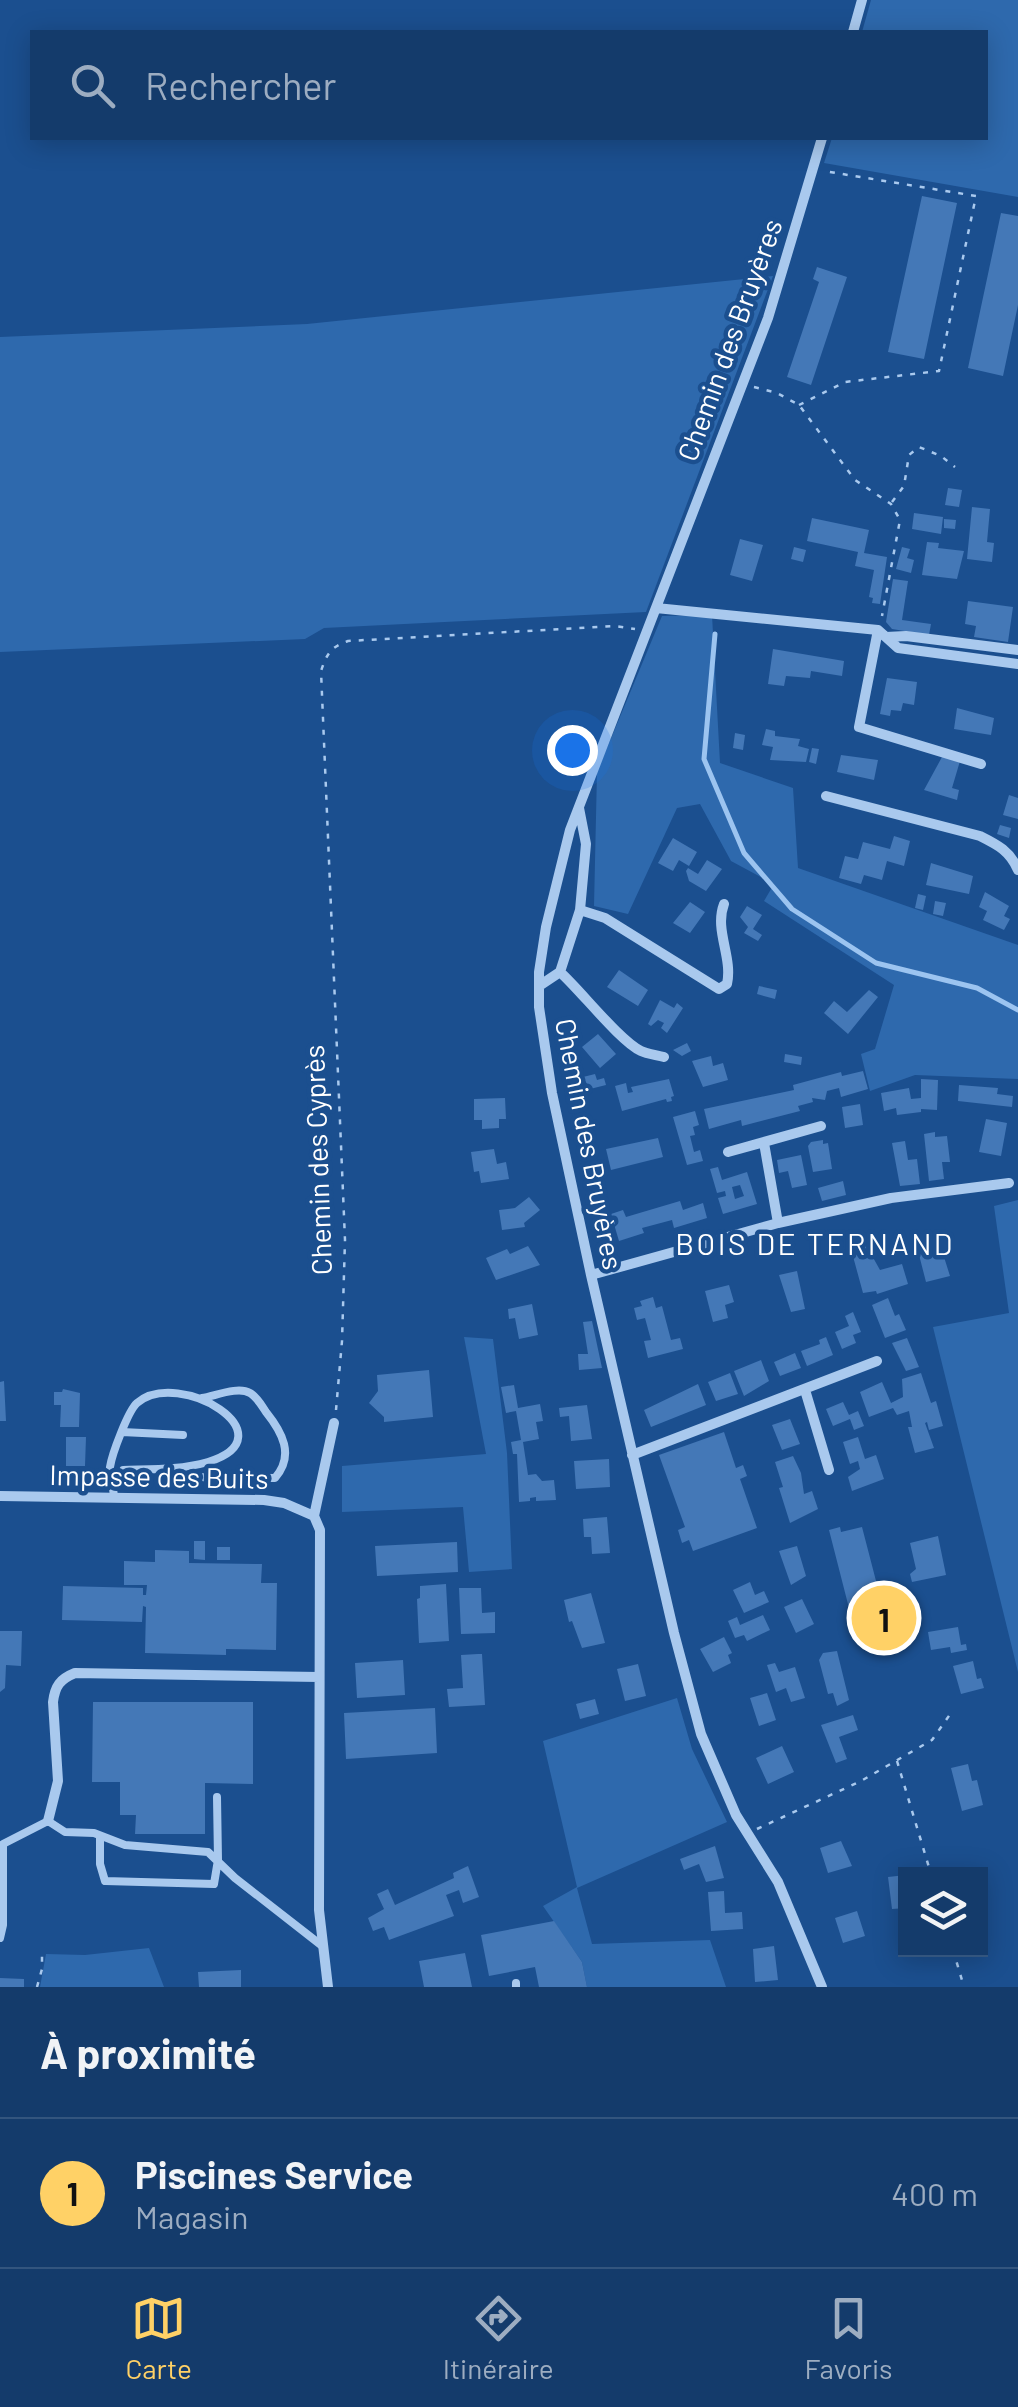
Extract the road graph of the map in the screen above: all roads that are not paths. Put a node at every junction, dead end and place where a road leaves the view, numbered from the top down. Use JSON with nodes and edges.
{"nodes":[{"id":1,"x":862,"y":0,"type":"edge"},
{"id":2,"x":854,"y":30,"type":"edge"},
{"id":3,"x":821,"y":140,"type":"edge"},
{"id":4,"x":656,"y":608,"type":"junction"},
{"id":5,"x":882,"y":633,"type":"junction"},
{"id":6,"x":1018,"y":650,"type":"edge"},
{"id":7,"x":1018,"y":664,"type":"edge"},
{"id":8,"x":982,"y":764,"type":"dead end"},
{"id":9,"x":826,"y":796,"type":"dead end"},
{"id":10,"x":579,"y":806,"type":"junction"},
{"id":11,"x":1018,"y":870,"type":"edge"},
{"id":12,"x":724,"y":904,"type":"dead end"},
{"id":13,"x":580,"y":910,"type":"junction"},
{"id":14,"x":560,"y":972,"type":"junction"},
{"id":15,"x":540,"y":986,"type":"junction"},
{"id":16,"x":664,"y":1056,"type":"dead end"},
{"id":17,"x":821,"y":1126,"type":"dead end"},
{"id":18,"x":764,"y":1143,"type":"junction"},
{"id":19,"x":728,"y":1152,"type":"dead end"},
{"id":20,"x":1009,"y":1183,"type":"dead end"},
{"id":21,"x":778,"y":1223,"type":"junction"},
{"id":22,"x":591,"y":1275,"type":"junction"},
{"id":23,"x":878,"y":1362,"type":"dead end"},
{"id":24,"x":804,"y":1390,"type":"junction"},
{"id":25,"x":200,"y":1398,"type":"junction"},
{"id":26,"x":334,"y":1423,"type":"road end"},
{"id":27,"x":122,"y":1432,"type":"junction"},
{"id":28,"x":183,"y":1435,"type":"dead end"},
{"id":29,"x":632,"y":1455,"type":"junction"},
{"id":30,"x":829,"y":1470,"type":"dead end"},
{"id":31,"x":160,"y":1471,"type":"junction"},
{"id":32,"x":114,"y":1493,"type":"junction"},
{"id":33,"x":0,"y":1496,"type":"edge"},
{"id":34,"x":314,"y":1516,"type":"junction"},
{"id":35,"x":319,"y":1677,"type":"junction"},
{"id":36,"x":217,"y":1797,"type":"dead end"},
{"id":37,"x":48,"y":1821,"type":"junction"},
{"id":38,"x":100,"y":1836,"type":"junction"},
{"id":39,"x":218,"y":1860,"type":"junction"},
{"id":40,"x":0,"y":1938,"type":"edge"},
{"id":41,"x":321,"y":1945,"type":"junction"},
{"id":42,"x":328,"y":1987,"type":"edge"},
{"id":43,"x":822,"y":1987,"type":"edge"}],
"edges":[{"from":1,"to":2,"type":"street"},
{"from":3,"to":4,"type":"street","name":"Chemin des Bruyères"},
{"from":4,"to":5,"type":"street"},
{"from":4,"to":10,"type":"street","name":"Chemin des Bruyères"},
{"from":5,"to":6,"type":"street"},
{"from":5,"to":7,"type":"street"},
{"from":5,"to":8,"type":"street"},
{"from":9,"to":11,"type":"street"},
{"from":10,"to":13,"type":"street"},
{"from":10,"to":15,"type":"street","name":"Chemin des Bruyères"},
{"from":12,"to":13,"type":"street"},
{"from":13,"to":14,"type":"street"},
{"from":14,"to":15,"type":"street"},
{"from":14,"to":16,"type":"street"},
{"from":15,"to":22,"type":"street","name":"Chemin des Bruyères"},
{"from":17,"to":18,"type":"street"},
{"from":18,"to":19,"type":"street"},
{"from":18,"to":21,"type":"street"},
{"from":20,"to":21,"type":"street"},
{"from":21,"to":22,"type":"street"},
{"from":22,"to":29,"type":"street","name":"Chemin des Bruyères"},
{"from":23,"to":24,"type":"street"},
{"from":24,"to":29,"type":"street"},
{"from":24,"to":30,"type":"street"},
{"from":25,"to":27,"type":"lane"},
{"from":25,"to":31,"type":"lane"},
{"from":25,"to":31,"type":"lane"},
{"from":26,"to":34,"type":"street"},
{"from":27,"to":28,"type":"lane"},
{"from":27,"to":32,"type":"lane"},
{"from":29,"to":43,"type":"street","name":"Chemin des Bruyères"},
{"from":31,"to":32,"type":"lane"},
{"from":32,"to":33,"type":"street","name":"Impasse des Buits"},
{"from":32,"to":34,"type":"street","name":"Impasse des Buits"},
{"from":34,"to":35,"type":"street"},
{"from":35,"to":37,"type":"street"},
{"from":35,"to":41,"type":"street"},
{"from":36,"to":39,"type":"lane"},
{"from":37,"to":38,"type":"lane"},
{"from":37,"to":40,"type":"lane"},
{"from":38,"to":39,"type":"lane"},
{"from":38,"to":39,"type":"lane"},
{"from":39,"to":41,"type":"lane"},
{"from":41,"to":42,"type":"street"}]}
